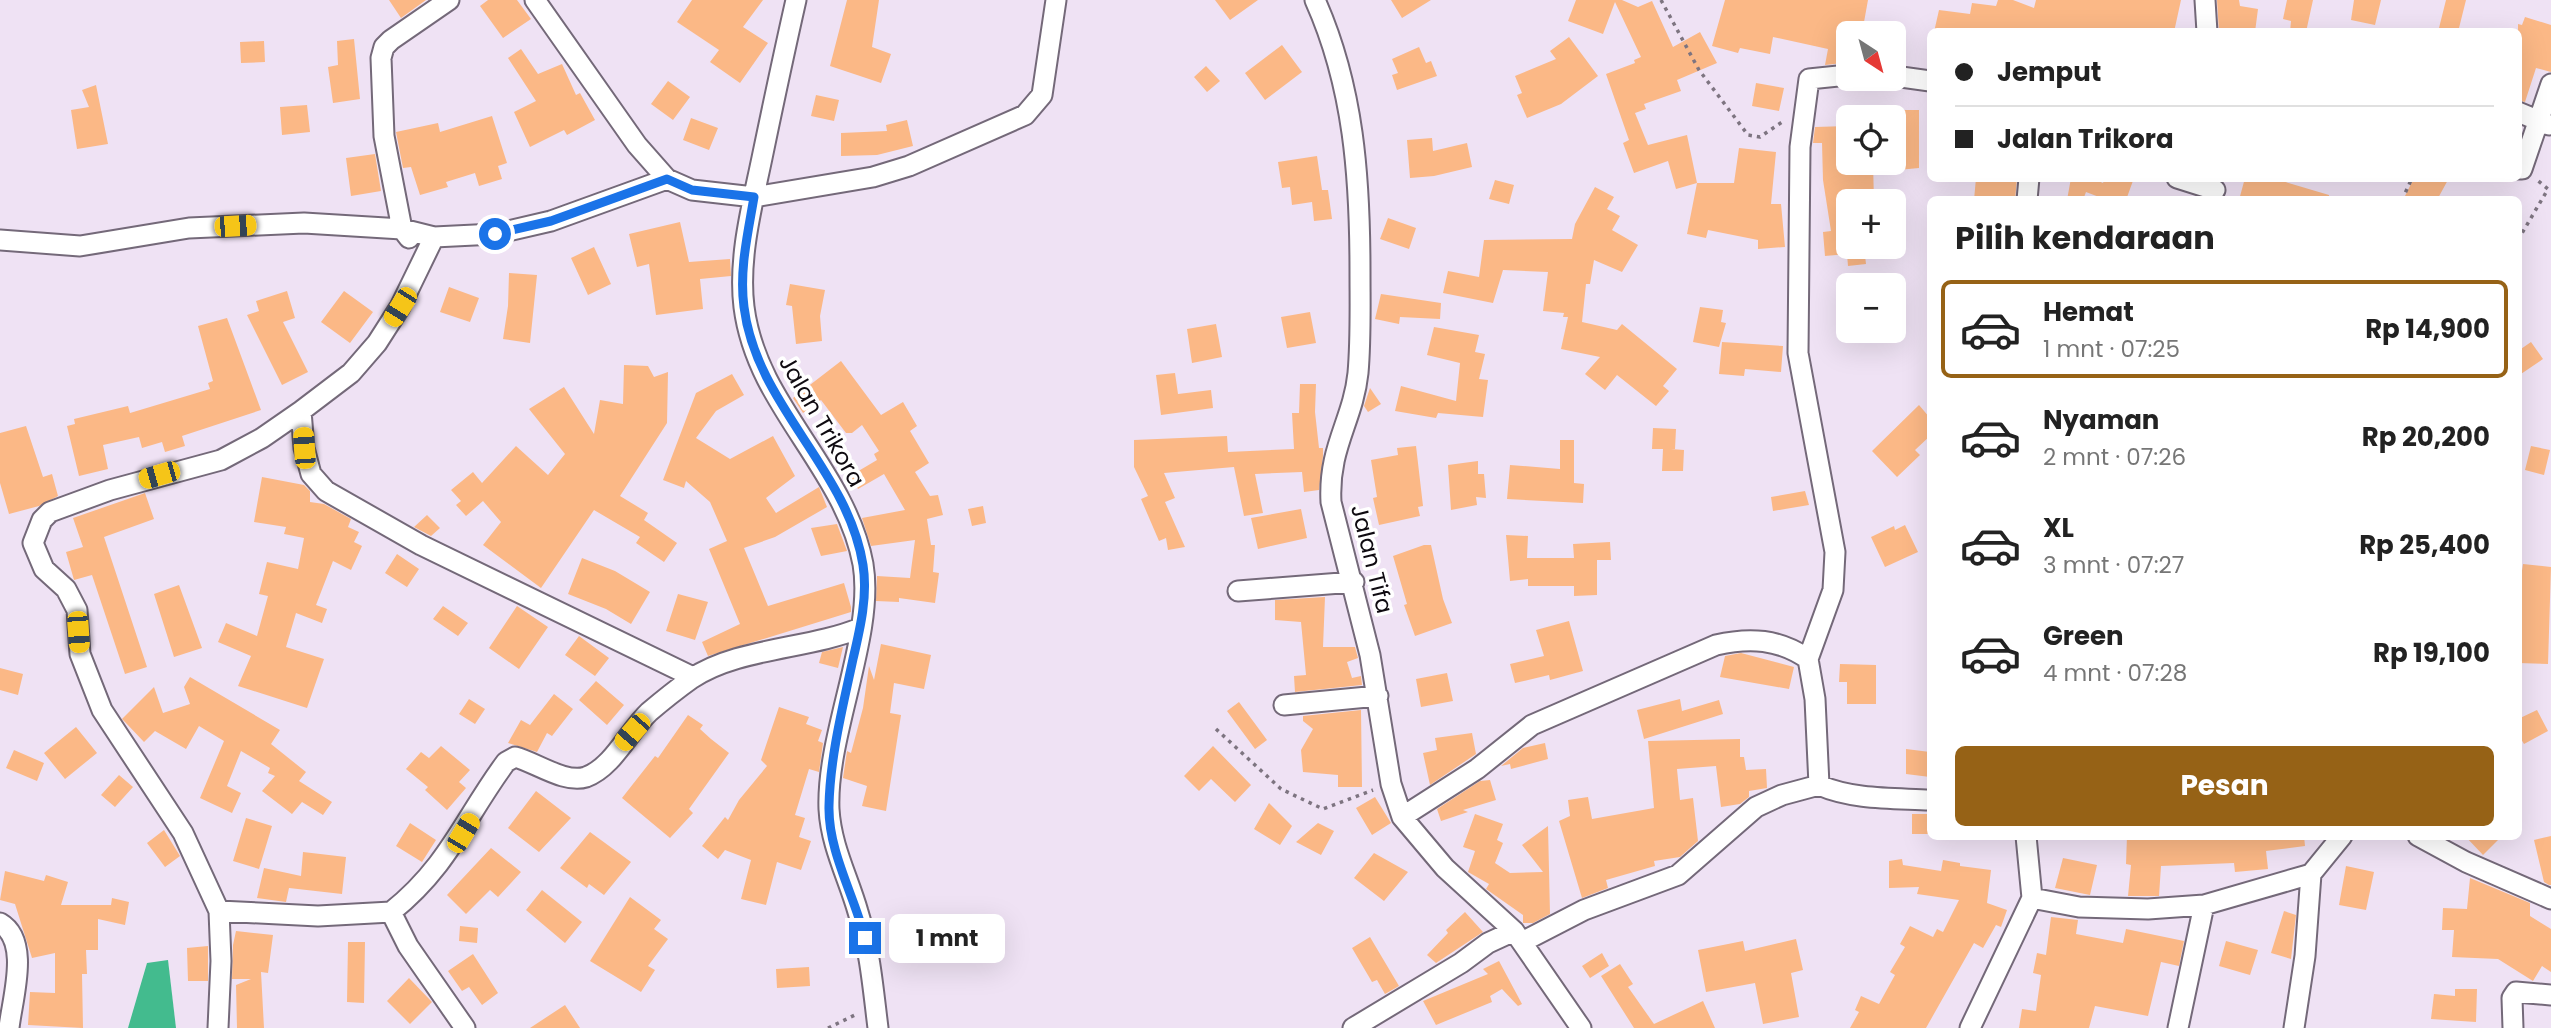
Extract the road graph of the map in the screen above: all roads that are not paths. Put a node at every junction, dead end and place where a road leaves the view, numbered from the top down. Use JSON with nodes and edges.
{"nodes":[{"id":1,"x":449,"y":0,"type":"edge"},
{"id":2,"x":535,"y":0,"type":"edge"},
{"id":3,"x":796,"y":0,"type":"edge"},
{"id":4,"x":1056,"y":0,"type":"edge"},
{"id":5,"x":1315,"y":0,"type":"edge"},
{"id":6,"x":2205,"y":0,"type":"edge"},
{"id":7,"x":2207,"y":28,"type":"edge"},
{"id":8,"x":1836,"y":76,"type":"edge"},
{"id":9,"x":1906,"y":78,"type":"edge"},
{"id":10,"x":1927,"y":81,"type":"edge"},
{"id":11,"x":2551,"y":84,"type":"edge"},
{"id":12,"x":2522,"y":114,"type":"edge"},
{"id":13,"x":2545,"y":123,"type":"edge"},
{"id":14,"x":2522,"y":165,"type":"edge"},
{"id":15,"x":667,"y":179,"type":"junction"},
{"id":16,"x":2191,"y":182,"type":"edge"},
{"id":17,"x":2215,"y":189,"type":"edge"},
{"id":18,"x":754,"y":197,"type":"junction"},
{"id":19,"x":402,"y":229,"type":"junction"},
{"id":20,"x":434,"y":237,"type":"junction"},
{"id":21,"x":0,"y":240,"type":"edge"},
{"id":22,"x":422,"y":256,"type":"junction"},
{"id":23,"x":302,"y":411,"type":"junction"},
{"id":24,"x":1354,"y":582,"type":"junction"},
{"id":25,"x":1238,"y":591,"type":"dead end"},
{"id":26,"x":860,"y":628,"type":"junction"},
{"id":27,"x":1808,"y":659,"type":"junction"},
{"id":28,"x":693,"y":677,"type":"junction"},
{"id":29,"x":1378,"y":696,"type":"junction"},
{"id":30,"x":1284,"y":705,"type":"dead end"},
{"id":31,"x":1819,"y":785,"type":"junction"},
{"id":32,"x":1927,"y":800,"type":"edge"},
{"id":33,"x":1402,"y":817,"type":"junction"},
{"id":34,"x":2026,"y":840,"type":"edge"},
{"id":35,"x":2339,"y":840,"type":"edge"},
{"id":36,"x":2425,"y":840,"type":"edge"},
{"id":37,"x":2311,"y":874,"type":"junction"},
{"id":38,"x":2032,"y":898,"type":"junction"},
{"id":39,"x":2551,"y":899,"type":"edge"},
{"id":40,"x":2204,"y":905,"type":"junction"},
{"id":41,"x":219,"y":911,"type":"junction"},
{"id":42,"x":391,"y":912,"type":"junction"},
{"id":43,"x":0,"y":923,"type":"edge"},
{"id":44,"x":1518,"y":937,"type":"junction"},
{"id":45,"x":2551,"y":995,"type":"edge"},
{"id":46,"x":9,"y":1028,"type":"edge"},
{"id":47,"x":218,"y":1028,"type":"edge"},
{"id":48,"x":466,"y":1028,"type":"edge"},
{"id":49,"x":877,"y":1028,"type":"edge"},
{"id":50,"x":1353,"y":1028,"type":"edge"},
{"id":51,"x":1581,"y":1028,"type":"edge"},
{"id":52,"x":1970,"y":1028,"type":"edge"},
{"id":53,"x":2178,"y":1028,"type":"edge"},
{"id":54,"x":2294,"y":1028,"type":"edge"},
{"id":55,"x":2513,"y":1028,"type":"edge"}],
"edges":[{"from":1,"to":19,"type":"street"},
{"from":2,"to":15,"type":"street"},
{"from":3,"to":18,"type":"street","name":"Jalan Trikora"},
{"from":4,"to":18,"type":"street"},
{"from":5,"to":24,"type":"street","name":"Jalan Tifa"},
{"from":6,"to":7,"type":"street"},
{"from":8,"to":27,"type":"street"},
{"from":9,"to":10,"type":"street"},
{"from":11,"to":13,"type":"street"},
{"from":12,"to":13,"type":"street"},
{"from":13,"to":14,"type":"street"},
{"from":15,"to":18,"type":"street"},
{"from":15,"to":20,"type":"street"},
{"from":16,"to":17,"type":"street"},
{"from":18,"to":26,"type":"street","name":"Jalan Trikora"},
{"from":19,"to":20,"type":"street"},
{"from":19,"to":21,"type":"street"},
{"from":19,"to":22,"type":"street"},
{"from":20,"to":22,"type":"street"},
{"from":22,"to":23,"type":"street"},
{"from":23,"to":28,"type":"street"},
{"from":23,"to":41,"type":"street"},
{"from":24,"to":25,"type":"street"},
{"from":24,"to":29,"type":"street","name":"Jalan Tifa"},
{"from":26,"to":28,"type":"street"},
{"from":26,"to":49,"type":"street","name":"Jalan Trikora"},
{"from":27,"to":31,"type":"street"},
{"from":27,"to":33,"type":"street"},
{"from":28,"to":42,"type":"street"},
{"from":29,"to":30,"type":"street"},
{"from":29,"to":33,"type":"street","name":"Jalan Tifa"},
{"from":31,"to":32,"type":"street"},
{"from":31,"to":44,"type":"street"},
{"from":33,"to":44,"type":"street","name":"Jalan Tifa"},
{"from":34,"to":38,"type":"street"},
{"from":35,"to":37,"type":"street"},
{"from":36,"to":39,"type":"street"},
{"from":37,"to":40,"type":"street"},
{"from":37,"to":54,"type":"street"},
{"from":38,"to":40,"type":"street"},
{"from":38,"to":52,"type":"street"},
{"from":40,"to":53,"type":"street"},
{"from":41,"to":42,"type":"street"},
{"from":41,"to":47,"type":"street"},
{"from":42,"to":48,"type":"street"},
{"from":43,"to":46,"type":"street"},
{"from":44,"to":50,"type":"street"},
{"from":44,"to":51,"type":"street","name":"Jalan Tifa"},
{"from":45,"to":55,"type":"street"}]}
